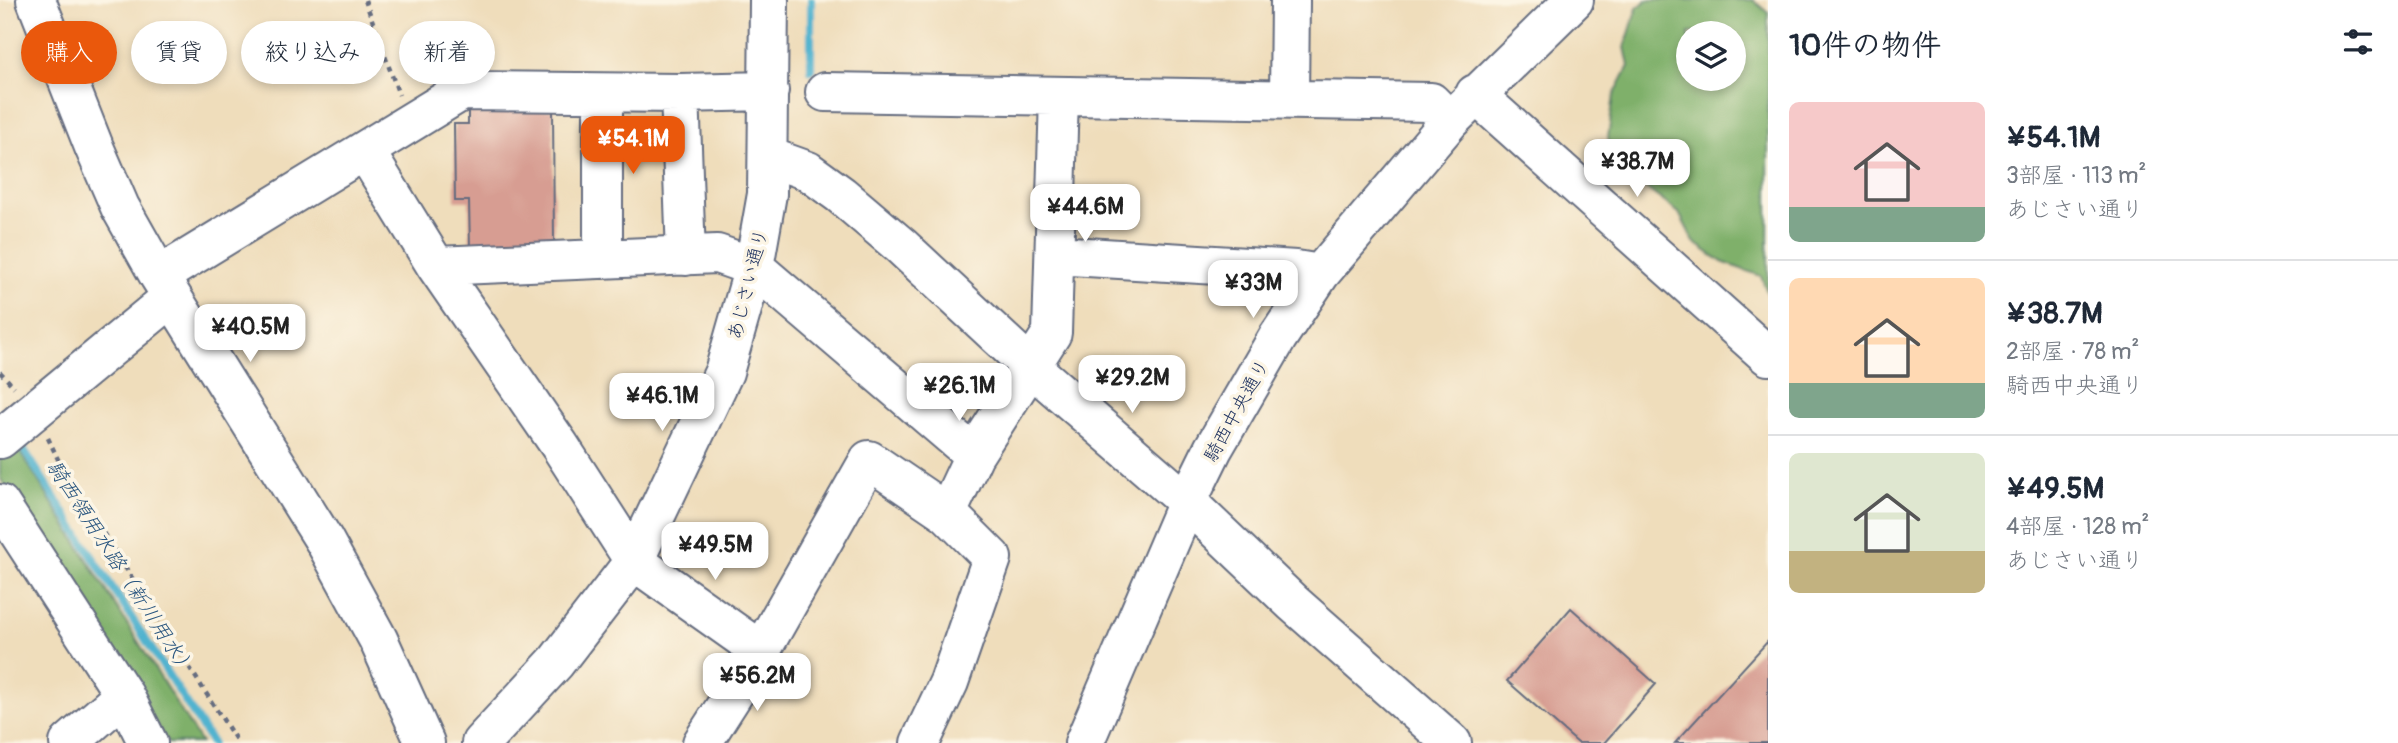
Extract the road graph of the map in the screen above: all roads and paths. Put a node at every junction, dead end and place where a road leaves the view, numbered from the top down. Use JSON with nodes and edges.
{"nodes":[{"id":1,"x":36,"y":0,"type":"edge"},
{"id":2,"x":365,"y":0,"type":"edge"},
{"id":3,"x":769,"y":0,"type":"edge"},
{"id":4,"x":1290,"y":0,"type":"edge"},
{"id":5,"x":1574,"y":0,"type":"edge"},
{"id":6,"x":769,"y":91,"type":"junction"},
{"id":7,"x":825,"y":92,"type":"dead end"},
{"id":8,"x":603,"y":93,"type":"junction"},
{"id":9,"x":680,"y":93,"type":"junction"},
{"id":10,"x":1059,"y":96,"type":"junction"},
{"id":11,"x":1289,"y":99,"type":"junction"},
{"id":12,"x":1462,"y":107,"type":"junction"},
{"id":13,"x":409,"y":124,"type":"junction"},
{"id":14,"x":365,"y":151,"type":"junction"},
{"id":15,"x":769,"y":157,"type":"junction"},
{"id":16,"x":1055,"y":255,"type":"junction"},
{"id":17,"x":686,"y":256,"type":"junction"},
{"id":18,"x":603,"y":259,"type":"junction"},
{"id":19,"x":436,"y":266,"type":"junction"},
{"id":20,"x":754,"y":267,"type":"junction"},
{"id":21,"x":1320,"y":274,"type":"junction"},
{"id":22,"x":165,"y":287,"type":"junction"},
{"id":23,"x":1768,"y":356,"type":"edge"},
{"id":24,"x":1030,"y":366,"type":"junction"},
{"id":25,"x":23,"y":430,"type":"edge"},
{"id":26,"x":974,"y":455,"type":"junction"},
{"id":27,"x":1187,"y":502,"type":"junction"},
{"id":28,"x":0,"y":504,"type":"edge"},
{"id":29,"x":947,"y":513,"type":"junction"},
{"id":30,"x":634,"y":561,"type":"junction"},
{"id":31,"x":761,"y":651,"type":"junction"},
{"id":32,"x":124,"y":695,"type":"junction"},
{"id":33,"x":69,"y":743,"type":"edge"},
{"id":34,"x":148,"y":743,"type":"edge"},
{"id":35,"x":237,"y":743,"type":"edge"},
{"id":36,"x":425,"y":743,"type":"edge"},
{"id":37,"x":481,"y":743,"type":"edge"},
{"id":38,"x":702,"y":743,"type":"edge"},
{"id":39,"x":919,"y":743,"type":"edge"},
{"id":40,"x":1084,"y":743,"type":"edge"},
{"id":41,"x":1452,"y":743,"type":"edge"}],
"edges":[{"from":1,"to":22,"type":"street"},
{"from":2,"to":13,"type":"path"},
{"from":3,"to":6,"type":"street","name":"あじさい通り"},
{"from":4,"to":11,"type":"street"},
{"from":5,"to":12,"type":"street","name":"騎西中央通り"},
{"from":6,"to":9,"type":"street"},
{"from":6,"to":15,"type":"street","name":"あじさい通り"},
{"from":7,"to":10,"type":"street"},
{"from":8,"to":9,"type":"street"},
{"from":8,"to":13,"type":"street"},
{"from":8,"to":18,"type":"street"},
{"from":9,"to":17,"type":"street"},
{"from":10,"to":11,"type":"street"},
{"from":10,"to":16,"type":"street"},
{"from":11,"to":12,"type":"street"},
{"from":12,"to":21,"type":"street","name":"騎西中央通り"},
{"from":12,"to":23,"type":"street"},
{"from":13,"to":14,"type":"street"},
{"from":14,"to":19,"type":"street"},
{"from":14,"to":22,"type":"street"},
{"from":15,"to":20,"type":"street","name":"あじさい通り"},
{"from":15,"to":24,"type":"street"},
{"from":16,"to":21,"type":"street"},
{"from":16,"to":24,"type":"street"},
{"from":17,"to":18,"type":"street"},
{"from":17,"to":20,"type":"street"},
{"from":18,"to":19,"type":"street"},
{"from":19,"to":30,"type":"street"},
{"from":20,"to":26,"type":"street"},
{"from":20,"to":30,"type":"street","name":"あじさい通り"},
{"from":21,"to":27,"type":"street","name":"騎西中央通り"},
{"from":22,"to":25,"type":"street"},
{"from":22,"to":36,"type":"street"},
{"from":24,"to":26,"type":"street"},
{"from":24,"to":27,"type":"street"},
{"from":25,"to":35,"type":"path"},
{"from":26,"to":29,"type":"street"},
{"from":27,"to":40,"type":"street","name":"騎西中央通り"},
{"from":27,"to":41,"type":"street"},
{"from":28,"to":32,"type":"street"},
{"from":29,"to":31,"type":"street"},
{"from":29,"to":39,"type":"street"},
{"from":30,"to":31,"type":"street"},
{"from":30,"to":37,"type":"street","name":"あじさい通り"},
{"from":31,"to":38,"type":"street"},
{"from":32,"to":33,"type":"street"},
{"from":32,"to":34,"type":"street"}]}
